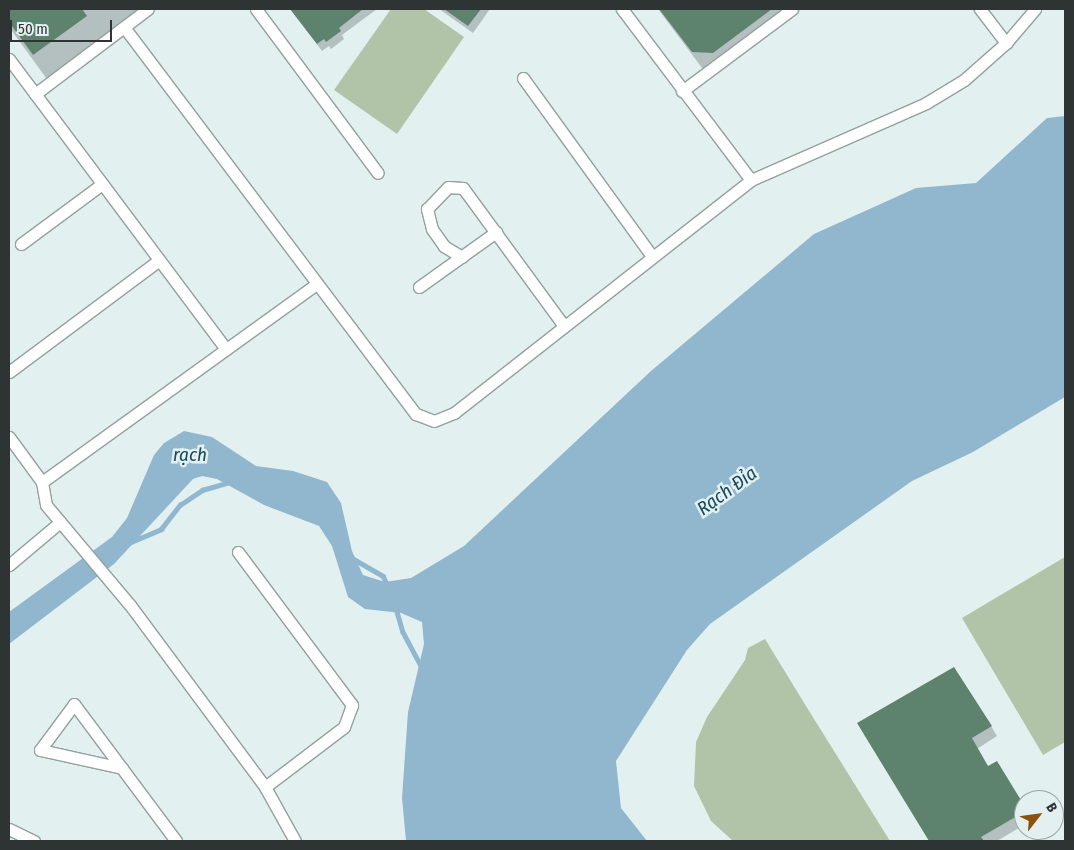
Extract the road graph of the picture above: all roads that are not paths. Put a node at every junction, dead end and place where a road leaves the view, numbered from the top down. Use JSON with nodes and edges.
{"nodes":[{"id":1,"x":148,"y":9,"type":"edge"},
{"id":2,"x":256,"y":9,"type":"edge"},
{"id":3,"x":622,"y":9,"type":"edge"},
{"id":4,"x":792,"y":9,"type":"edge"},
{"id":5,"x":980,"y":9,"type":"edge"},
{"id":6,"x":1035,"y":9,"type":"edge"},
{"id":7,"x":124,"y":27,"type":"junction"},
{"id":8,"x":1006,"y":43,"type":"junction"},
{"id":9,"x":9,"y":59,"type":"edge"},
{"id":10,"x":523,"y":78,"type":"dead end"},
{"id":11,"x":682,"y":91,"type":"junction"},
{"id":12,"x":35,"y":94,"type":"junction"},
{"id":13,"x":378,"y":173,"type":"dead end"},
{"id":14,"x":751,"y":180,"type":"junction"},
{"id":15,"x":102,"y":184,"type":"junction"},
{"id":16,"x":496,"y":232,"type":"junction"},
{"id":17,"x":21,"y":244,"type":"dead end"},
{"id":18,"x":462,"y":256,"type":"junction"},
{"id":19,"x":652,"y":256,"type":"junction"},
{"id":20,"x":159,"y":260,"type":"junction"},
{"id":21,"x":316,"y":285,"type":"junction"},
{"id":22,"x":419,"y":287,"type":"dead end"},
{"id":23,"x":564,"y":326,"type":"junction"},
{"id":24,"x":226,"y":349,"type":"junction"},
{"id":25,"x":9,"y":372,"type":"edge"},
{"id":26,"x":9,"y":437,"type":"edge"},
{"id":27,"x":42,"y":482,"type":"junction"},
{"id":28,"x":60,"y":522,"type":"junction"},
{"id":29,"x":238,"y":552,"type":"dead end"},
{"id":30,"x":9,"y":565,"type":"edge"},
{"id":31,"x":122,"y":768,"type":"junction"},
{"id":32,"x":265,"y":786,"type":"junction"},
{"id":33,"x":9,"y":829,"type":"edge"},
{"id":34,"x":34,"y":841,"type":"edge"},
{"id":35,"x":176,"y":841,"type":"edge"},
{"id":36,"x":295,"y":841,"type":"edge"}],
"edges":[{"from":1,"to":7,"type":"street"},
{"from":2,"to":13,"type":"street"},
{"from":3,"to":11,"type":"street"},
{"from":4,"to":11,"type":"street"},
{"from":5,"to":8,"type":"street"},
{"from":6,"to":8,"type":"street"},
{"from":7,"to":12,"type":"street"},
{"from":7,"to":21,"type":"street"},
{"from":8,"to":14,"type":"street"},
{"from":9,"to":12,"type":"street"},
{"from":10,"to":19,"type":"street"},
{"from":11,"to":14,"type":"street"},
{"from":12,"to":15,"type":"street"},
{"from":14,"to":19,"type":"street"},
{"from":15,"to":17,"type":"street"},
{"from":15,"to":20,"type":"street"},
{"from":16,"to":18,"type":"street"},
{"from":16,"to":18,"type":"street"},
{"from":16,"to":23,"type":"street"},
{"from":18,"to":22,"type":"street"},
{"from":19,"to":23,"type":"street"},
{"from":20,"to":24,"type":"street"},
{"from":20,"to":25,"type":"street"},
{"from":21,"to":23,"type":"street"},
{"from":21,"to":24,"type":"street"},
{"from":24,"to":27,"type":"street"},
{"from":26,"to":27,"type":"street"},
{"from":27,"to":28,"type":"street"},
{"from":28,"to":30,"type":"street"},
{"from":28,"to":32,"type":"street"},
{"from":29,"to":32,"type":"street"},
{"from":31,"to":31,"type":"street"},
{"from":31,"to":35,"type":"street"},
{"from":32,"to":36,"type":"street"},
{"from":33,"to":34,"type":"street"}]}
